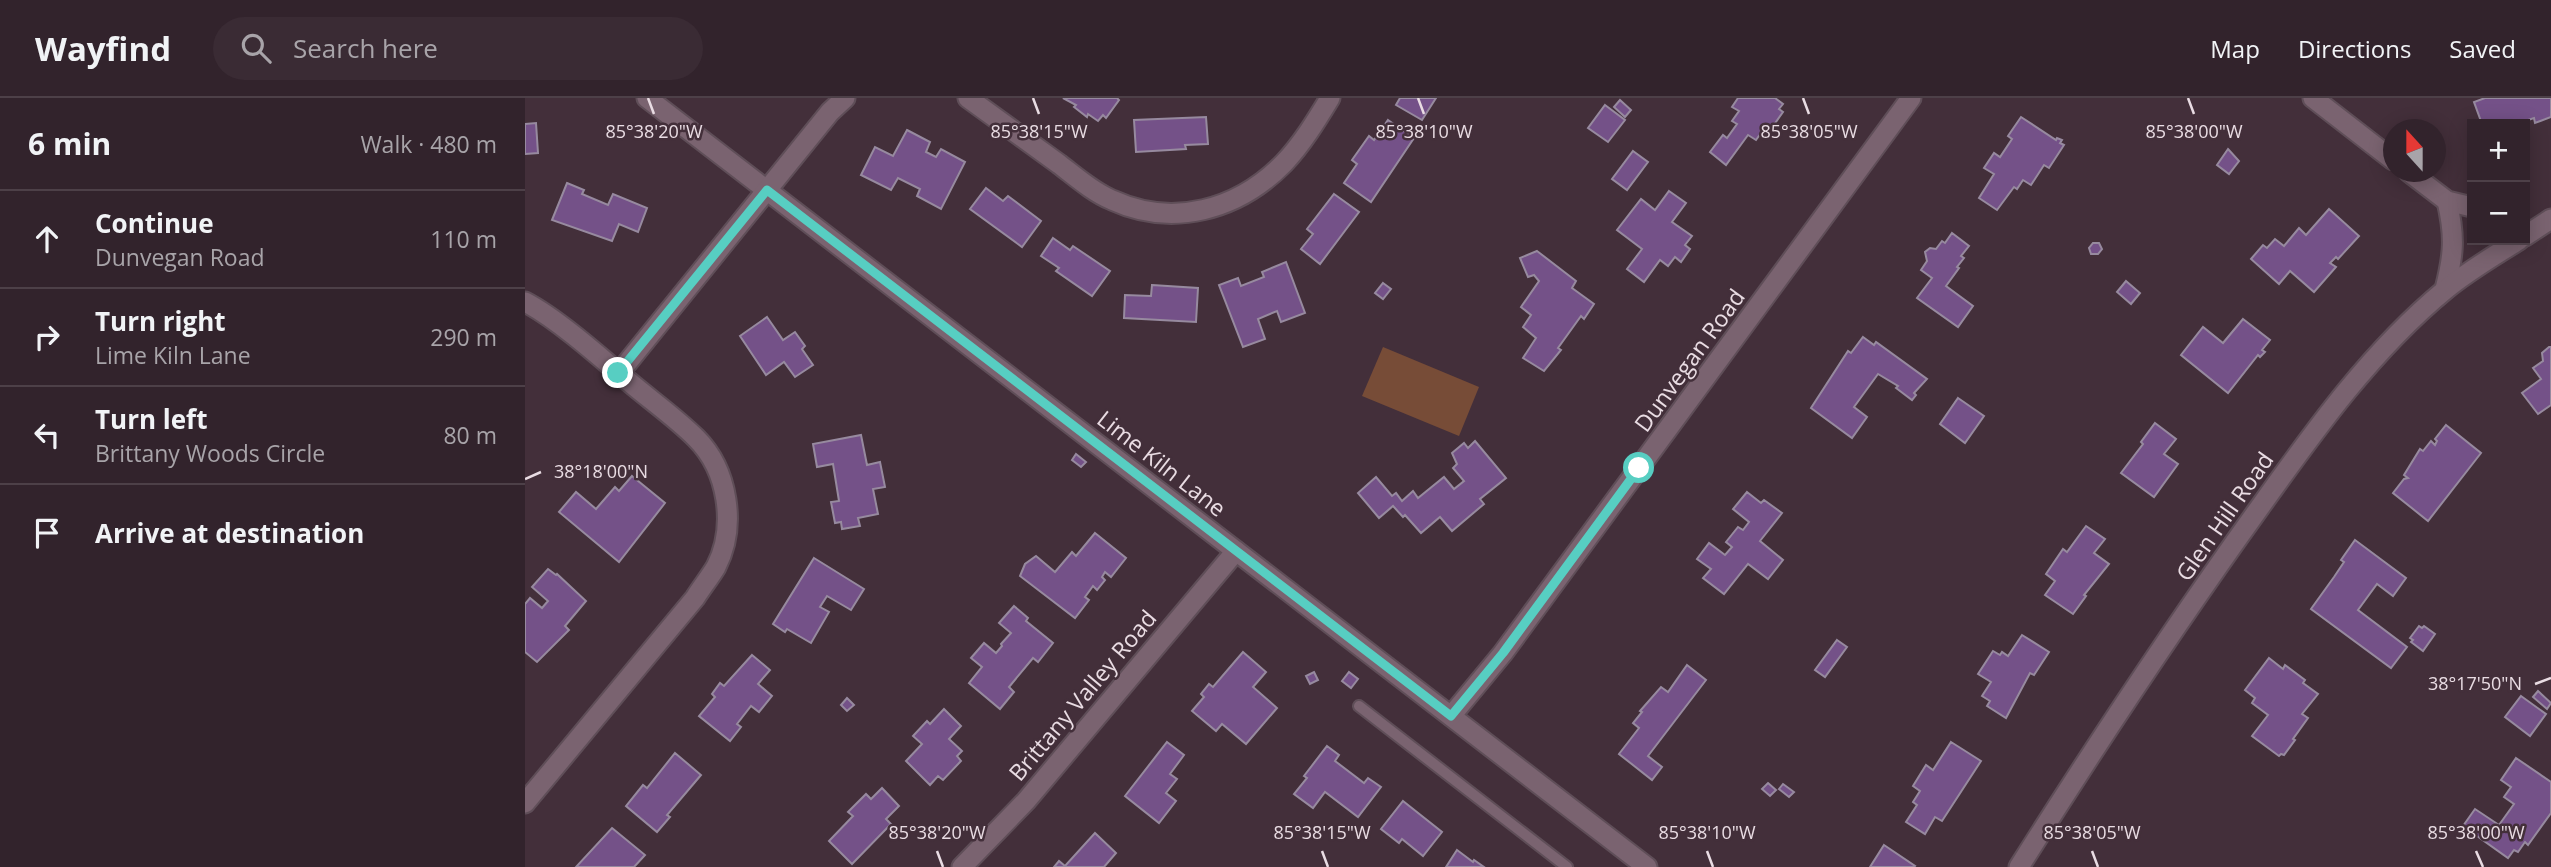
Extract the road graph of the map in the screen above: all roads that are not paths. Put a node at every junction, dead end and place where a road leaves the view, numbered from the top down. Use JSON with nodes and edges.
{"nodes":[{"id":1,"x":647,"y":98,"type":"edge"},
{"id":2,"x":845,"y":98,"type":"edge"},
{"id":3,"x":968,"y":98,"type":"edge"},
{"id":4,"x":1330,"y":98,"type":"edge"},
{"id":5,"x":1911,"y":98,"type":"edge"},
{"id":6,"x":2313,"y":98,"type":"edge"},
{"id":7,"x":2383,"y":152,"type":"edge"},
{"id":8,"x":2422,"y":182,"type":"edge"},
{"id":9,"x":767,"y":190,"type":"junction"},
{"id":10,"x":2447,"y":201,"type":"junction"},
{"id":11,"x":2467,"y":206,"type":"edge"},
{"id":12,"x":2530,"y":218,"type":"edge"},
{"id":13,"x":2551,"y":220,"type":"edge"},
{"id":14,"x":2530,"y":233,"type":"edge"},
{"id":15,"x":2511,"y":245,"type":"edge"},
{"id":16,"x":2445,"y":289,"type":"junction"},
{"id":17,"x":525,"y":302,"type":"edge"},
{"id":18,"x":618,"y":373,"type":"junction"},
{"id":19,"x":1236,"y":551,"type":"junction"},
{"id":20,"x":1359,"y":706,"type":"dead end"},
{"id":21,"x":1451,"y":716,"type":"junction"},
{"id":22,"x":525,"y":803,"type":"edge"},
{"id":23,"x":962,"y":867,"type":"edge"},
{"id":24,"x":1567,"y":867,"type":"edge"},
{"id":25,"x":1647,"y":867,"type":"edge"},
{"id":26,"x":2019,"y":867,"type":"edge"}],
"edges":[{"from":1,"to":9,"type":"street","name":"Lime Kiln Lane"},
{"from":2,"to":9,"type":"street"},
{"from":3,"to":4,"type":"street"},
{"from":5,"to":21,"type":"street","name":"Dunvegan Road"},
{"from":6,"to":7,"type":"street"},
{"from":8,"to":10,"type":"street"},
{"from":9,"to":18,"type":"street"},
{"from":9,"to":19,"type":"street","name":"Lime Kiln Lane"},
{"from":10,"to":11,"type":"street"},
{"from":10,"to":16,"type":"street"},
{"from":12,"to":13,"type":"street"},
{"from":13,"to":14,"type":"street"},
{"from":15,"to":16,"type":"street","name":"Glen Hill Road"},
{"from":16,"to":26,"type":"street","name":"Glen Hill Road"},
{"from":17,"to":18,"type":"street"},
{"from":18,"to":22,"type":"street"},
{"from":19,"to":21,"type":"street","name":"Lime Kiln Lane"},
{"from":19,"to":23,"type":"street","name":"Brittany Valley Road"},
{"from":20,"to":24,"type":"lane"},
{"from":21,"to":25,"type":"street","name":"Lime Kiln Lane"}]}
